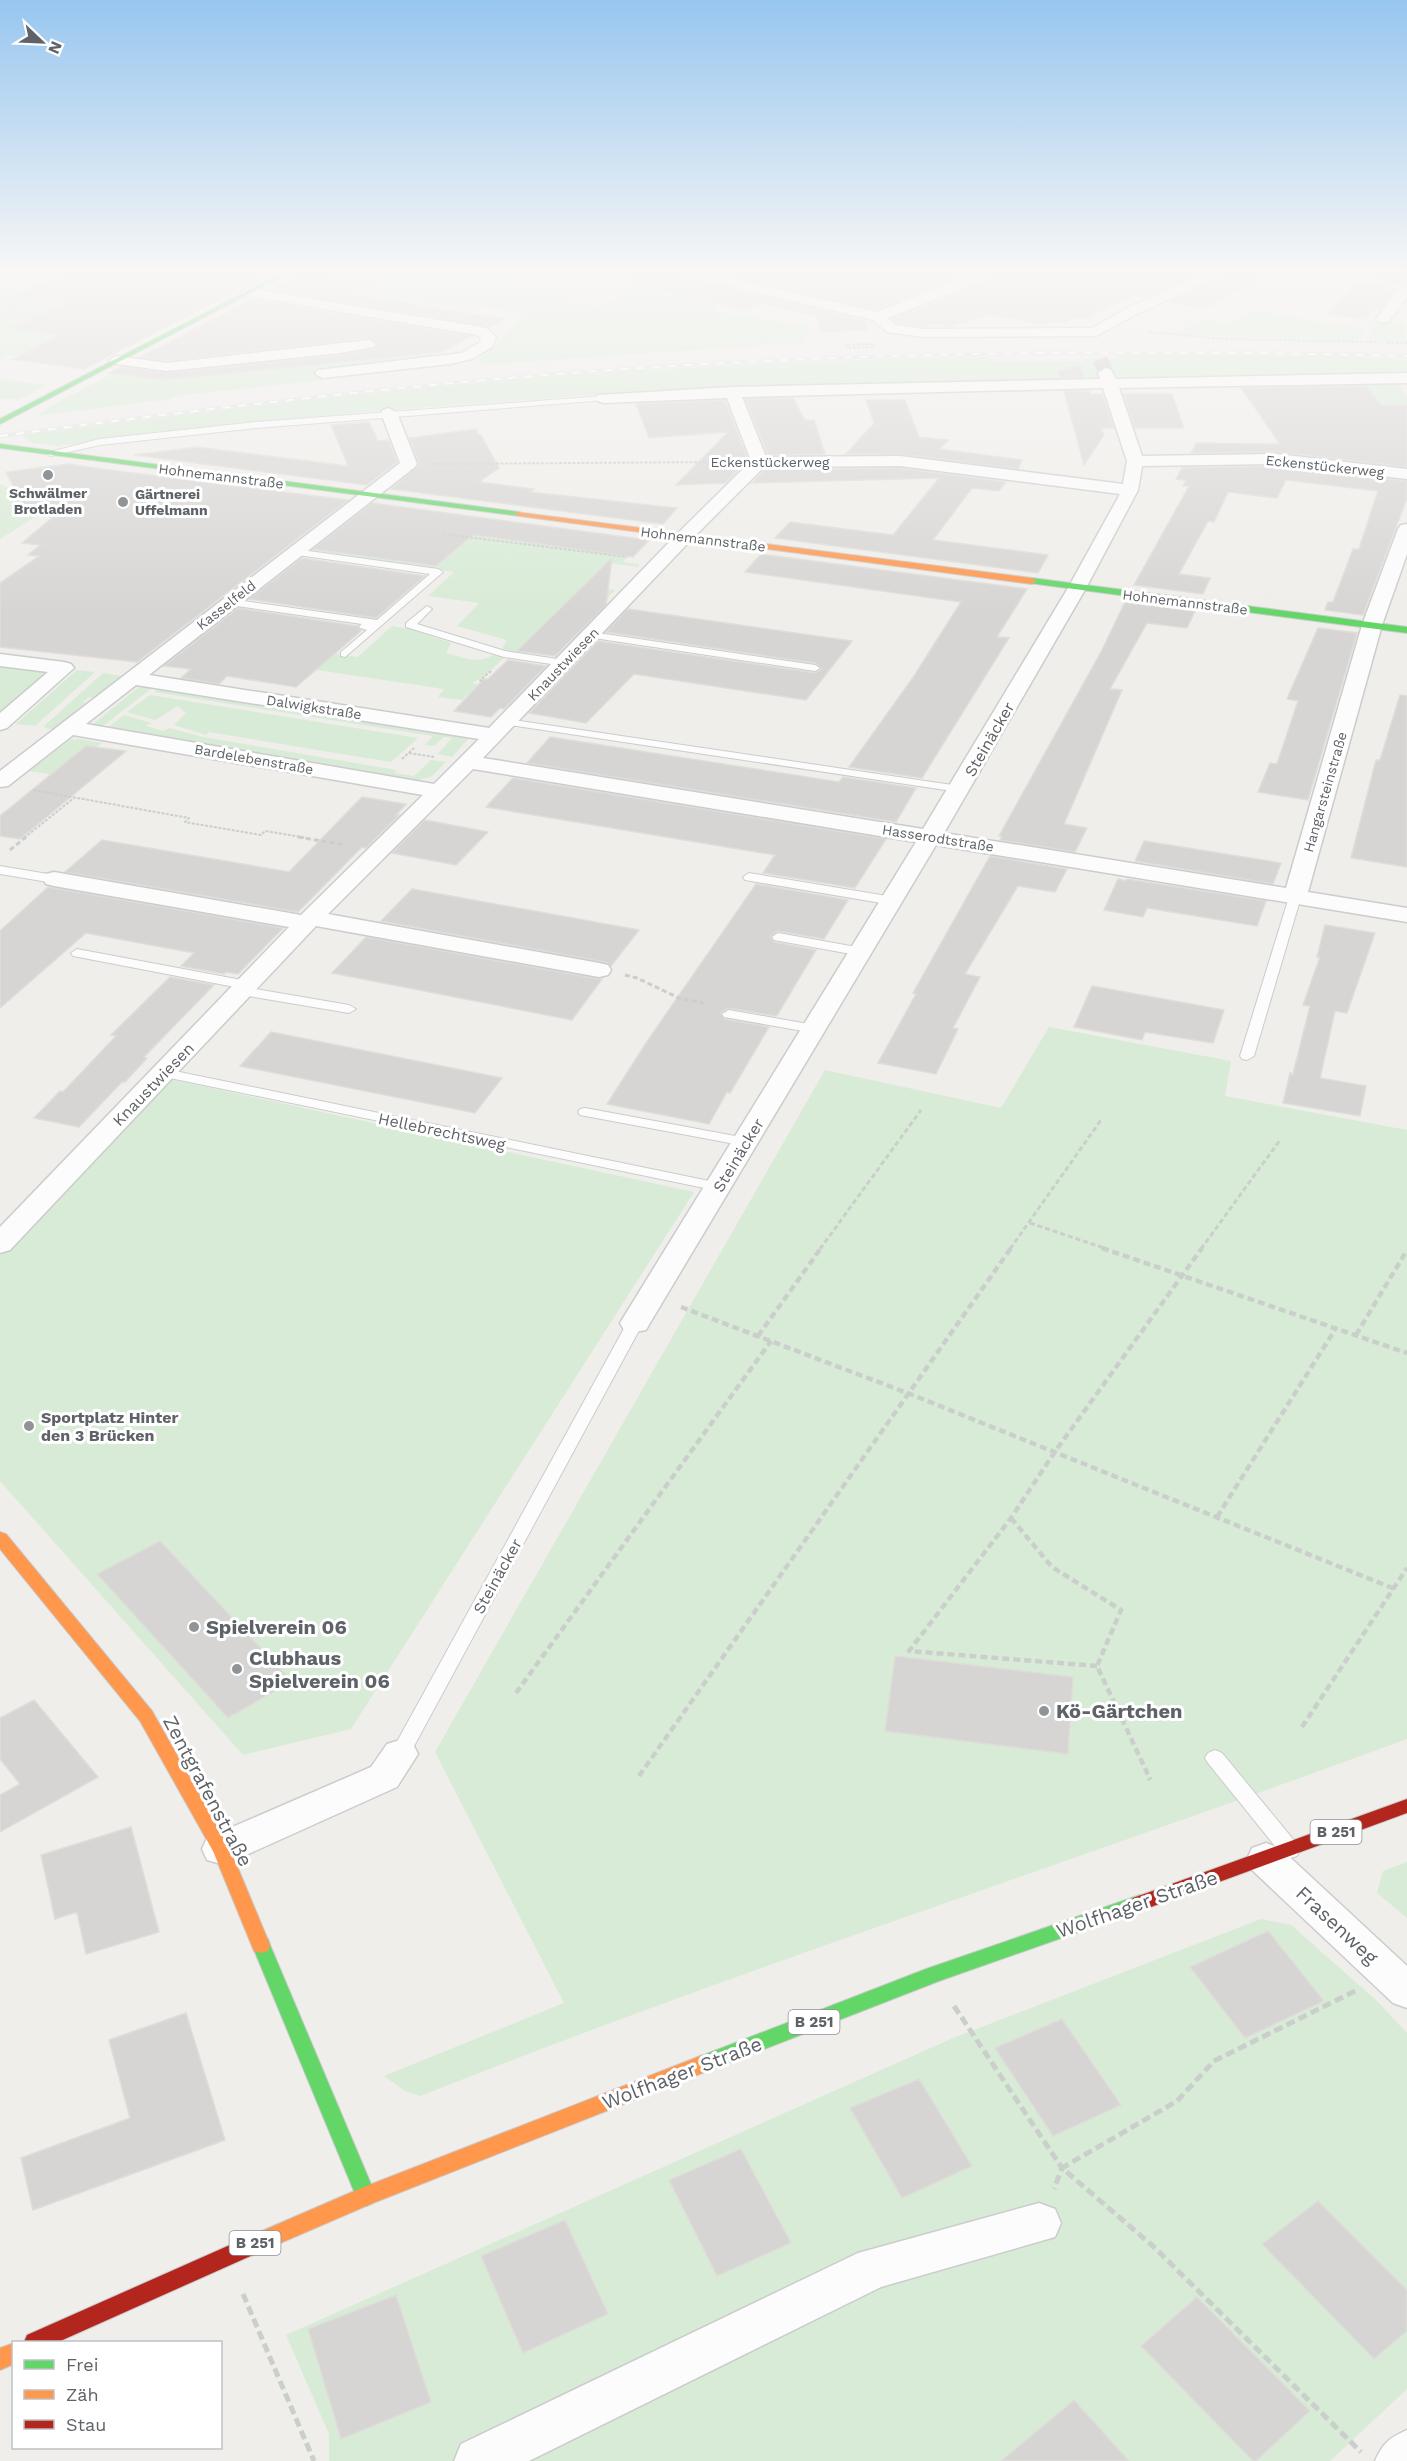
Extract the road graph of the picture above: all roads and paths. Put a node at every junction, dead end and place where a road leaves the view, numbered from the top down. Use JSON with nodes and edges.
{"nodes":[{"id":1,"x":68,"y":386,"type":"edge"},
{"id":2,"x":886,"y":386,"type":"edge"},
{"id":3,"x":1111,"y":386,"type":"tunnel mouth"},
{"id":4,"x":732,"y":392,"type":"junction"},
{"id":5,"x":603,"y":398,"type":"joint"},
{"id":6,"x":389,"y":413,"type":"junction"},
{"id":7,"x":0,"y":422,"type":"edge"},
{"id":8,"x":0,"y":446,"type":"edge"},
{"id":9,"x":47,"y":453,"type":"junction"},
{"id":10,"x":1135,"y":461,"type":"junction"},
{"id":11,"x":760,"y":462,"type":"junction"},
{"id":12,"x":409,"y":464,"type":"junction"},
{"id":13,"x":1407,"y":474,"type":"edge"},
{"id":14,"x":1130,"y":490,"type":"junction"},
{"id":15,"x":368,"y":495,"type":"junction"},
{"id":16,"x":1407,"y":529,"type":"edge"},
{"id":17,"x":443,"y":534,"type":"dead end"},
{"id":18,"x":684,"y":537,"type":"junction"},
{"id":19,"x":504,"y":540,"type":"dead end"},
{"id":20,"x":500,"y":542,"type":"junction"},
{"id":21,"x":294,"y":552,"type":"junction"},
{"id":22,"x":627,"y":557,"type":"dead end"},
{"id":23,"x":1077,"y":588,"type":"junction"},
{"id":24,"x":227,"y":604,"type":"junction"},
{"id":25,"x":426,"y":609,"type":"dead end"},
{"id":26,"x":1372,"y":625,"type":"junction"},
{"id":27,"x":1407,"y":630,"type":"edge"},
{"id":28,"x":591,"y":635,"type":"junction"},
{"id":29,"x":345,"y":654,"type":"dead end"},
{"id":30,"x":0,"y":660,"type":"edge"},
{"id":31,"x":564,"y":663,"type":"junction"},
{"id":32,"x":815,"y":668,"type":"dead end"},
{"id":33,"x":133,"y":679,"type":"junction"},
{"id":34,"x":0,"y":724,"type":"edge"},
{"id":35,"x":70,"y":728,"type":"junction"},
{"id":36,"x":501,"y":729,"type":"junction"},
{"id":37,"x":468,"y":762,"type":"junction"},
{"id":38,"x":0,"y":781,"type":"edge"},
{"id":39,"x":32,"y":789,"type":"dead end"},
{"id":40,"x":959,"y":789,"type":"junction"},
{"id":41,"x":439,"y":791,"type":"junction"},
{"id":42,"x":75,"y":797,"type":"junction"},
{"id":43,"x":931,"y":837,"type":"junction"},
{"id":44,"x":379,"y":851,"type":"junction"},
{"id":45,"x":8,"y":852,"type":"dead end"},
{"id":46,"x":0,"y":870,"type":"edge"},
{"id":47,"x":749,"y":877,"type":"dead end"},
{"id":48,"x":54,"y":879,"type":"joint"},
{"id":49,"x":1294,"y":897,"type":"junction"},
{"id":50,"x":893,"y":901,"type":"junction"},
{"id":51,"x":1407,"y":915,"type":"edge"},
{"id":52,"x":308,"y":921,"type":"junction"},
{"id":53,"x":778,"y":937,"type":"dead end"},
{"id":54,"x":862,"y":952,"type":"junction"},
{"id":55,"x":77,"y":953,"type":"dead end"},
{"id":56,"x":599,"y":970,"type":"joint"},
{"id":57,"x":245,"y":988,"type":"junction"},
{"id":58,"x":679,"y":998,"type":"dead end"},
{"id":59,"x":349,"y":1009,"type":"dead end"},
{"id":60,"x":729,"y":1014,"type":"dead end"},
{"id":61,"x":814,"y":1029,"type":"junction"},
{"id":62,"x":1247,"y":1056,"type":"dead end"},
{"id":63,"x":165,"y":1073,"type":"junction"},
{"id":64,"x":921,"y":1110,"type":"dead end"},
{"id":65,"x":585,"y":1112,"type":"dead end"},
{"id":66,"x":1101,"y":1120,"type":"dead end"},
{"id":67,"x":1280,"y":1140,"type":"dead end"},
{"id":68,"x":746,"y":1142,"type":"junction"},
{"id":69,"x":719,"y":1187,"type":"junction"},
{"id":70,"x":1030,"y":1223,"type":"junction"},
{"id":71,"x":0,"y":1244,"type":"edge"},
{"id":72,"x":1407,"y":1250,"type":"edge"},
{"id":73,"x":1182,"y":1275,"type":"junction"},
{"id":74,"x":652,"y":1296,"type":"junction"},
{"id":75,"x":635,"y":1323,"type":"joint"},
{"id":76,"x":1336,"y":1328,"type":"junction"},
{"id":77,"x":1356,"y":1335,"type":"junction"},
{"id":78,"x":758,"y":1336,"type":"junction"},
{"id":79,"x":771,"y":1341,"type":"junction"},
{"id":80,"x":1407,"y":1353,"type":"edge"},
{"id":81,"x":910,"y":1394,"type":"junction"},
{"id":82,"x":1054,"y":1453,"type":"junction"},
{"id":83,"x":1217,"y":1517,"type":"junction"},
{"id":84,"x":1011,"y":1518,"type":"junction"},
{"id":85,"x":0,"y":1538,"type":"edge"},
{"id":86,"x":1407,"y":1568,"type":"edge"},
{"id":87,"x":1395,"y":1589,"type":"junction"},
{"id":88,"x":1097,"y":1666,"type":"junction"},
{"id":89,"x":516,"y":1693,"type":"dead end"},
{"id":90,"x":1302,"y":1727,"type":"dead end"},
{"id":91,"x":400,"y":1754,"type":"joint"},
{"id":92,"x":1215,"y":1758,"type":"dead end"},
{"id":93,"x":639,"y":1776,"type":"dead end"},
{"id":94,"x":1150,"y":1780,"type":"dead end"},
{"id":95,"x":1407,"y":1806,"type":"edge"},
{"id":96,"x":221,"y":1849,"type":"junction"},
{"id":97,"x":1278,"y":1855,"type":"junction"},
{"id":98,"x":1398,"y":1983,"type":"edge"},
{"id":99,"x":963,"y":2020,"type":"dead end"},
{"id":100,"x":1062,"y":2168,"type":"junction"},
{"id":101,"x":366,"y":2196,"type":"junction"},
{"id":102,"x":1039,"y":2223,"type":"joint"},
{"id":103,"x":227,"y":2255,"type":"junction"},
{"id":104,"x":39,"y":2341,"type":"edge"},
{"id":105,"x":1407,"y":2454,"type":"edge"},
{"id":106,"x":314,"y":2461,"type":"edge"},
{"id":107,"x":478,"y":2461,"type":"edge"},
{"id":108,"x":1370,"y":2461,"type":"edge"},
{"id":109,"x":1400,"y":2461,"type":"edge"}],
"edges":[{"from":1,"to":7,"type":"street"},
{"from":2,"to":4,"type":"street"},
{"from":3,"to":10,"type":"street","name":"Steinäcker"},
{"from":4,"to":5,"type":"street"},
{"from":4,"to":11,"type":"street"},
{"from":5,"to":6,"type":"lane"},
{"from":6,"to":9,"type":"lane"},
{"from":6,"to":12,"type":"street"},
{"from":8,"to":9,"type":"street","name":"Hohnemannstraße"},
{"from":9,"to":15,"type":"street","name":"Hohnemannstraße"},
{"from":10,"to":13,"type":"street","name":"Eckenstückerweg"},
{"from":10,"to":14,"type":"street","name":"Steinäcker"},
{"from":11,"to":12,"type":"path","name":"Eckenstückerweg"},
{"from":11,"to":14,"type":"street","name":"Eckenstückerweg"},
{"from":11,"to":18,"type":"street","name":"Knaustwiesen"},
{"from":12,"to":15,"type":"street","name":"Kasselfeld"},
{"from":14,"to":23,"type":"street","name":"Steinäcker"},
{"from":15,"to":18,"type":"street","name":"Hohnemannstraße"},
{"from":15,"to":21,"type":"street","name":"Kasselfeld"},
{"from":16,"to":26,"type":"street","name":"Hangarsteinstraße"},
{"from":17,"to":20,"type":"path"},
{"from":18,"to":23,"type":"street","name":"Hohnemannstraße"},
{"from":18,"to":28,"type":"street","name":"Knaustwiesen"},
{"from":19,"to":20,"type":"path"},
{"from":20,"to":22,"type":"path"},
{"from":21,"to":24,"type":"street","name":"Kasselfeld"},
{"from":21,"to":24,"type":"lane"},
{"from":23,"to":26,"type":"street","name":"Hohnemannstraße"},
{"from":23,"to":40,"type":"street","name":"Steinäcker"},
{"from":24,"to":29,"type":"lane"},
{"from":24,"to":33,"type":"street","name":"Kasselfeld"},
{"from":25,"to":31,"type":"lane"},
{"from":26,"to":27,"type":"street","name":"Hohnemannstraße"},
{"from":26,"to":49,"type":"street","name":"Hangarsteinstraße"},
{"from":28,"to":31,"type":"street","name":"Knaustwiesen"},
{"from":28,"to":32,"type":"lane"},
{"from":30,"to":34,"type":"street"},
{"from":31,"to":36,"type":"street","name":"Knaustwiesen"},
{"from":33,"to":35,"type":"street","name":"Kasselfeld"},
{"from":33,"to":36,"type":"street","name":"Dalwigkstraße"},
{"from":35,"to":38,"type":"street","name":"Kasselfeld"},
{"from":35,"to":41,"type":"street","name":"Bardelebenstraße"},
{"from":36,"to":37,"type":"street","name":"Knaustwiesen"},
{"from":36,"to":40,"type":"lane"},
{"from":37,"to":41,"type":"street","name":"Knaustwiesen"},
{"from":37,"to":43,"type":"street","name":"Hasserodtstraße"},
{"from":39,"to":42,"type":"path"},
{"from":40,"to":43,"type":"street","name":"Steinäcker"},
{"from":41,"to":44,"type":"street","name":"Knaustwiesen"},
{"from":42,"to":44,"type":"path"},
{"from":42,"to":45,"type":"path"},
{"from":43,"to":49,"type":"street","name":"Hasserodtstraße"},
{"from":43,"to":50,"type":"street","name":"Steinäcker"},
{"from":44,"to":52,"type":"street","name":"Knaustwiesen"},
{"from":46,"to":48,"type":"lane"},
{"from":47,"to":50,"type":"lane"},
{"from":48,"to":52,"type":"street"},
{"from":49,"to":51,"type":"street","name":"Hasserodtstraße"},
{"from":49,"to":62,"type":"lane","name":"Hangarsteinstraße"},
{"from":50,"to":54,"type":"street","name":"Steinäcker"},
{"from":52,"to":56,"type":"street"},
{"from":52,"to":57,"type":"street","name":"Knaustwiesen"},
{"from":53,"to":54,"type":"lane"},
{"from":54,"to":61,"type":"street","name":"Steinäcker"},
{"from":55,"to":57,"type":"lane"},
{"from":56,"to":58,"type":"path"},
{"from":57,"to":59,"type":"lane"},
{"from":57,"to":63,"type":"street","name":"Knaustwiesen"},
{"from":60,"to":61,"type":"lane"},
{"from":61,"to":68,"type":"street","name":"Steinäcker"},
{"from":63,"to":69,"type":"lane","name":"Hellebrechtsweg"},
{"from":63,"to":71,"type":"street","name":"Knaustwiesen"},
{"from":64,"to":78,"type":"path"},
{"from":65,"to":68,"type":"lane"},
{"from":66,"to":70,"type":"path"},
{"from":67,"to":73,"type":"path"},
{"from":68,"to":69,"type":"street","name":"Steinäcker"},
{"from":69,"to":74,"type":"street","name":"Steinäcker"},
{"from":70,"to":73,"type":"path"},
{"from":70,"to":81,"type":"path"},
{"from":72,"to":77,"type":"path"},
{"from":73,"to":76,"type":"path"},
{"from":73,"to":82,"type":"path"},
{"from":74,"to":75,"type":"street","name":"Steinäcker"},
{"from":74,"to":78,"type":"path"},
{"from":75,"to":91,"type":"lane","name":"Steinäcker"},
{"from":76,"to":77,"type":"path"},
{"from":76,"to":83,"type":"path"},
{"from":77,"to":80,"type":"path"},
{"from":78,"to":79,"type":"path"},
{"from":79,"to":81,"type":"path"},
{"from":79,"to":89,"type":"path"},
{"from":81,"to":82,"type":"path"},
{"from":81,"to":93,"type":"path"},
{"from":82,"to":83,"type":"path"},
{"from":82,"to":84,"type":"path"},
{"from":83,"to":87,"type":"path"},
{"from":84,"to":88,"type":"path"},
{"from":84,"to":88,"type":"path"},
{"from":85,"to":96,"type":"street","name":"Zentgrafenstraße"},
{"from":86,"to":87,"type":"path"},
{"from":87,"to":90,"type":"path"},
{"from":88,"to":94,"type":"path"},
{"from":91,"to":96,"type":"street","name":"Steinäcker"},
{"from":92,"to":97,"type":"lane"},
{"from":95,"to":97,"type":"street","name":"Wolfhager Straße","number":"B 251"},
{"from":96,"to":101,"type":"street","name":"Zentgrafenstraße"},
{"from":97,"to":98,"type":"street","name":"Frasenweg"},
{"from":97,"to":101,"type":"street","name":"Wolfhager Straße","number":"B 251"},
{"from":98,"to":100,"type":"path"},
{"from":99,"to":100,"type":"path"},
{"from":100,"to":102,"type":"path"},
{"from":100,"to":108,"type":"path"},
{"from":101,"to":103,"type":"street","name":"Wolfhager Straße","number":"B 251"},
{"from":102,"to":107,"type":"street"},
{"from":103,"to":104,"type":"street","name":"Wolfhager Straße","number":"B 251"},
{"from":103,"to":106,"type":"path"},
{"from":105,"to":109,"type":"street"}]}
